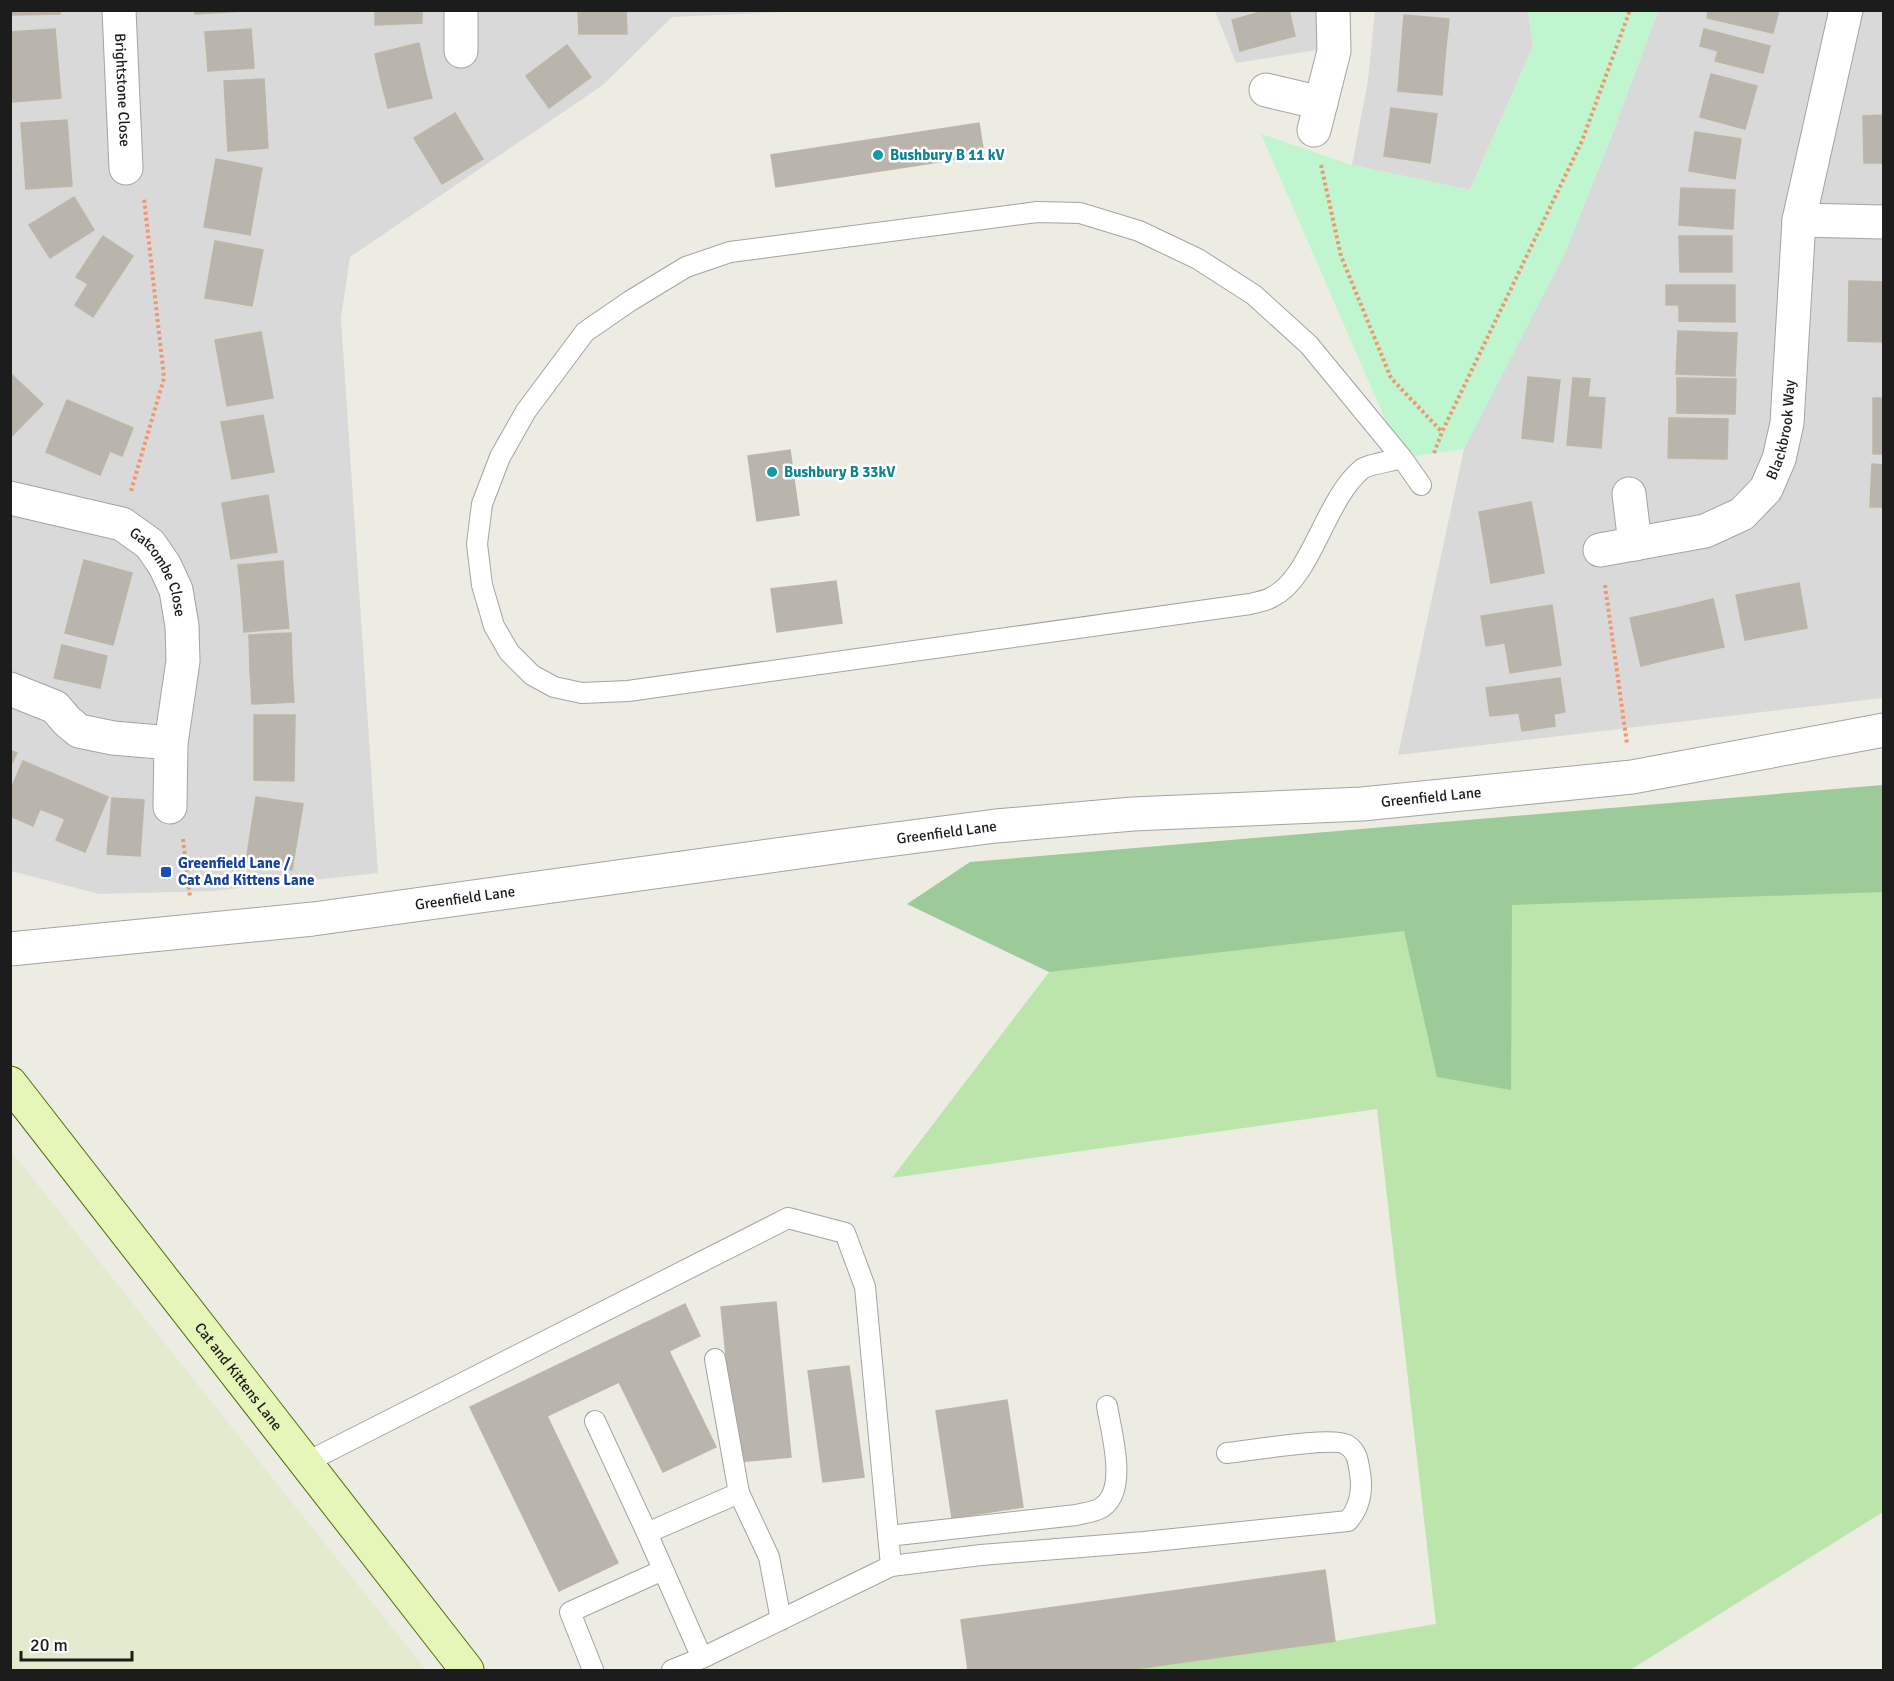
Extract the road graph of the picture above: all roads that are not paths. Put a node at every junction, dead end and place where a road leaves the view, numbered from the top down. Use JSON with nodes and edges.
{"nodes":[{"id":1,"x":118,"y":10,"type":"edge"},
{"id":2,"x":461,"y":10,"type":"edge"},
{"id":3,"x":1333,"y":10,"type":"edge"},
{"id":4,"x":1846,"y":10,"type":"edge"},
{"id":5,"x":461,"y":51,"type":"dead end"},
{"id":6,"x":1266,"y":90,"type":"dead end"},
{"id":7,"x":126,"y":168,"type":"road end"},
{"id":8,"x":1799,"y":220,"type":"junction"},
{"id":9,"x":1884,"y":222,"type":"edge"},
{"id":10,"x":1402,"y":458,"type":"junction"},
{"id":11,"x":1421,"y":484,"type":"dead end"},
{"id":12,"x":1629,"y":494,"type":"dead end"},
{"id":13,"x":10,"y":498,"type":"edge"},
{"id":14,"x":1635,"y":544,"type":"junction"},
{"id":15,"x":1600,"y":550,"type":"road end"},
{"id":16,"x":10,"y":689,"type":"edge"},
{"id":17,"x":1884,"y":730,"type":"edge"},
{"id":18,"x":171,"y":743,"type":"junction"},
{"id":19,"x":170,"y":807,"type":"road end"},
{"id":20,"x":10,"y":949,"type":"edge"},
{"id":21,"x":10,"y":1083,"type":"edge"},
{"id":22,"x":715,"y":1359,"type":"dead end"},
{"id":23,"x":1107,"y":1406,"type":"dead end"},
{"id":24,"x":595,"y":1421,"type":"dead end"},
{"id":25,"x":1227,"y":1453,"type":"dead end"},
{"id":26,"x":305,"y":1463,"type":"junction"},
{"id":27,"x":739,"y":1493,"type":"junction"},
{"id":28,"x":647,"y":1533,"type":"junction"},
{"id":29,"x":888,"y":1536,"type":"junction"},
{"id":30,"x":891,"y":1566,"type":"junction"},
{"id":31,"x":663,"y":1570,"type":"junction"},
{"id":32,"x":781,"y":1620,"type":"junction"},
{"id":33,"x":702,"y":1658,"type":"junction"},
{"id":34,"x":467,"y":1671,"type":"edge"},
{"id":35,"x":593,"y":1671,"type":"edge"},
{"id":36,"x":672,"y":1671,"type":"edge"}],
"edges":[{"from":1,"to":7,"type":"street","name":"Brightstone Close"},
{"from":2,"to":5,"type":"street"},
{"from":3,"to":6,"type":"street"},
{"from":4,"to":8,"type":"street","name":"Blackbrook Way"},
{"from":8,"to":9,"type":"street"},
{"from":8,"to":14,"type":"street","name":"Blackbrook Way"},
{"from":10,"to":10,"type":"lane"},
{"from":10,"to":11,"type":"lane"},
{"from":12,"to":14,"type":"street"},
{"from":13,"to":18,"type":"street","name":"Gatcombe Close"},
{"from":14,"to":15,"type":"street","name":"Blackbrook Way"},
{"from":16,"to":18,"type":"street"},
{"from":17,"to":20,"type":"street","name":"Greenfield Lane"},
{"from":18,"to":19,"type":"street","name":"Gatcombe Close"},
{"from":21,"to":26,"type":"street","name":"Cat and Kittens Lane"},
{"from":22,"to":27,"type":"lane"},
{"from":23,"to":29,"type":"lane"},
{"from":24,"to":28,"type":"lane"},
{"from":25,"to":30,"type":"lane"},
{"from":26,"to":29,"type":"lane"},
{"from":26,"to":34,"type":"street","name":"Cat and Kittens Lane"},
{"from":27,"to":28,"type":"lane"},
{"from":27,"to":32,"type":"lane"},
{"from":28,"to":31,"type":"lane"},
{"from":29,"to":30,"type":"lane"},
{"from":30,"to":32,"type":"lane"},
{"from":31,"to":33,"type":"lane"},
{"from":31,"to":35,"type":"lane"},
{"from":32,"to":33,"type":"lane"},
{"from":33,"to":36,"type":"lane"}]}
